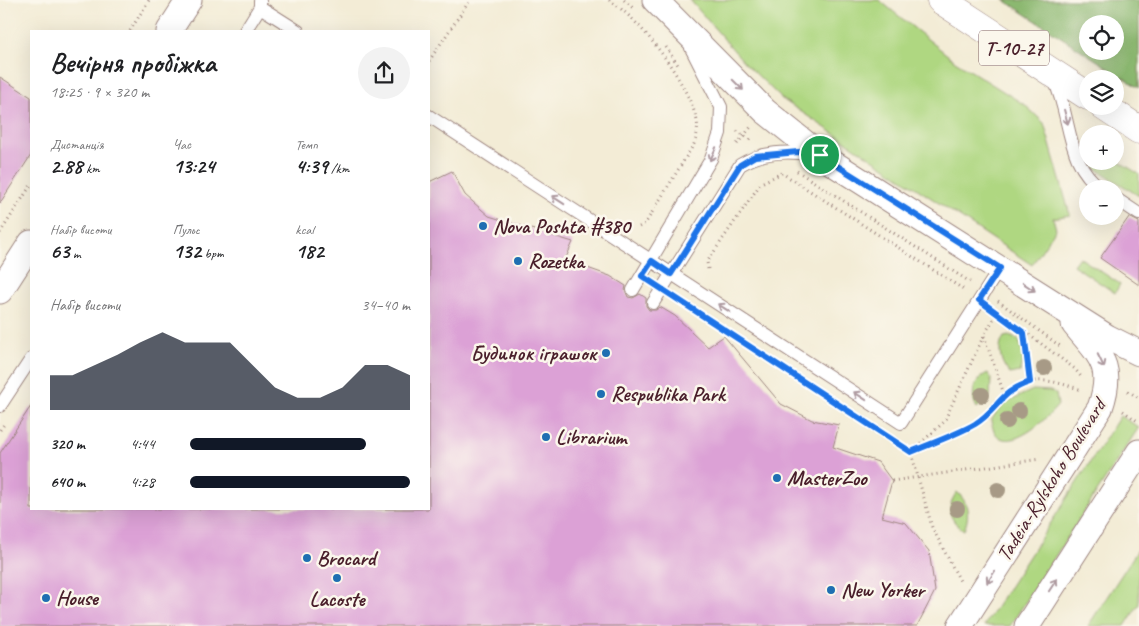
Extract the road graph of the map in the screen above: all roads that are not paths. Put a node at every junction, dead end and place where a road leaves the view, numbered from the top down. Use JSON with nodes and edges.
{"nodes":[{"id":1,"x":189,"y":0,"type":"edge"},
{"id":2,"x":941,"y":0,"type":"edge"},
{"id":3,"x":260,"y":4,"type":"edge"},
{"id":4,"x":662,"y":7,"type":"edge"},
{"id":5,"x":170,"y":30,"type":"edge"},
{"id":6,"x":246,"y":30,"type":"edge"},
{"id":7,"x":297,"y":30,"type":"edge"},
{"id":8,"x":1050,"y":71,"type":"junction"},
{"id":9,"x":1079,"y":90,"type":"edge"},
{"id":10,"x":1116,"y":115,"type":"edge"},
{"id":11,"x":430,"y":117,"type":"edge"},
{"id":12,"x":1139,"y":130,"type":"edge"},
{"id":13,"x":820,"y":155,"type":"junction"},
{"id":14,"x":1089,"y":180,"type":"edge"},
{"id":15,"x":1124,"y":204,"type":"edge"},
{"id":16,"x":1139,"y":214,"type":"edge"},
{"id":17,"x":30,"y":245,"type":"edge"},
{"id":18,"x":652,"y":261,"type":"junction"},
{"id":19,"x":1000,"y":268,"type":"junction"},
{"id":20,"x":671,"y":274,"type":"junction"},
{"id":21,"x":633,"y":290,"type":"dead end"},
{"id":22,"x":0,"y":291,"type":"edge"},
{"id":23,"x":654,"y":302,"type":"dead end"},
{"id":24,"x":1061,"y":309,"type":"junction"},
{"id":25,"x":1139,"y":353,"type":"edge"},
{"id":26,"x":30,"y":361,"type":"edge"},
{"id":27,"x":0,"y":406,"type":"edge"},
{"id":28,"x":1139,"y":452,"type":"edge"},
{"id":29,"x":960,"y":626,"type":"edge"},
{"id":30,"x":1027,"y":626,"type":"edge"}],
"edges":[{"from":1,"to":5,"type":"street"},
{"from":2,"to":8,"type":"highway","number":"Т-10-27"},
{"from":3,"to":6,"type":"lane"},
{"from":3,"to":7,"type":"lane"},
{"from":4,"to":13,"type":"street","one_way":true},
{"from":4,"to":18,"type":"lane","one_way":true},
{"from":8,"to":9,"type":"highway","number":"Т-10-27"},
{"from":8,"to":14,"type":"lane","one_way":true},
{"from":10,"to":12,"type":"highway"},
{"from":18,"to":11,"type":"lane","one_way":true},
{"from":13,"to":19,"type":"street"},
{"from":13,"to":20,"type":"lane"},
{"from":15,"to":16,"type":"lane"},
{"from":17,"to":22,"type":"street"},
{"from":18,"to":20,"type":"lane"},
{"from":18,"to":21,"type":"lane"},
{"from":19,"to":20,"type":"lane","one_way":true},
{"from":19,"to":24,"type":"street","one_way":true},
{"from":20,"to":23,"type":"lane"},
{"from":24,"to":25,"type":"street"},
{"from":24,"to":29,"type":"street","name":"Tadeia-Rylskoho Boulevard","one_way":true},
{"from":26,"to":27,"type":"lane"},
{"from":30,"to":28,"type":"street","one_way":true}]}
